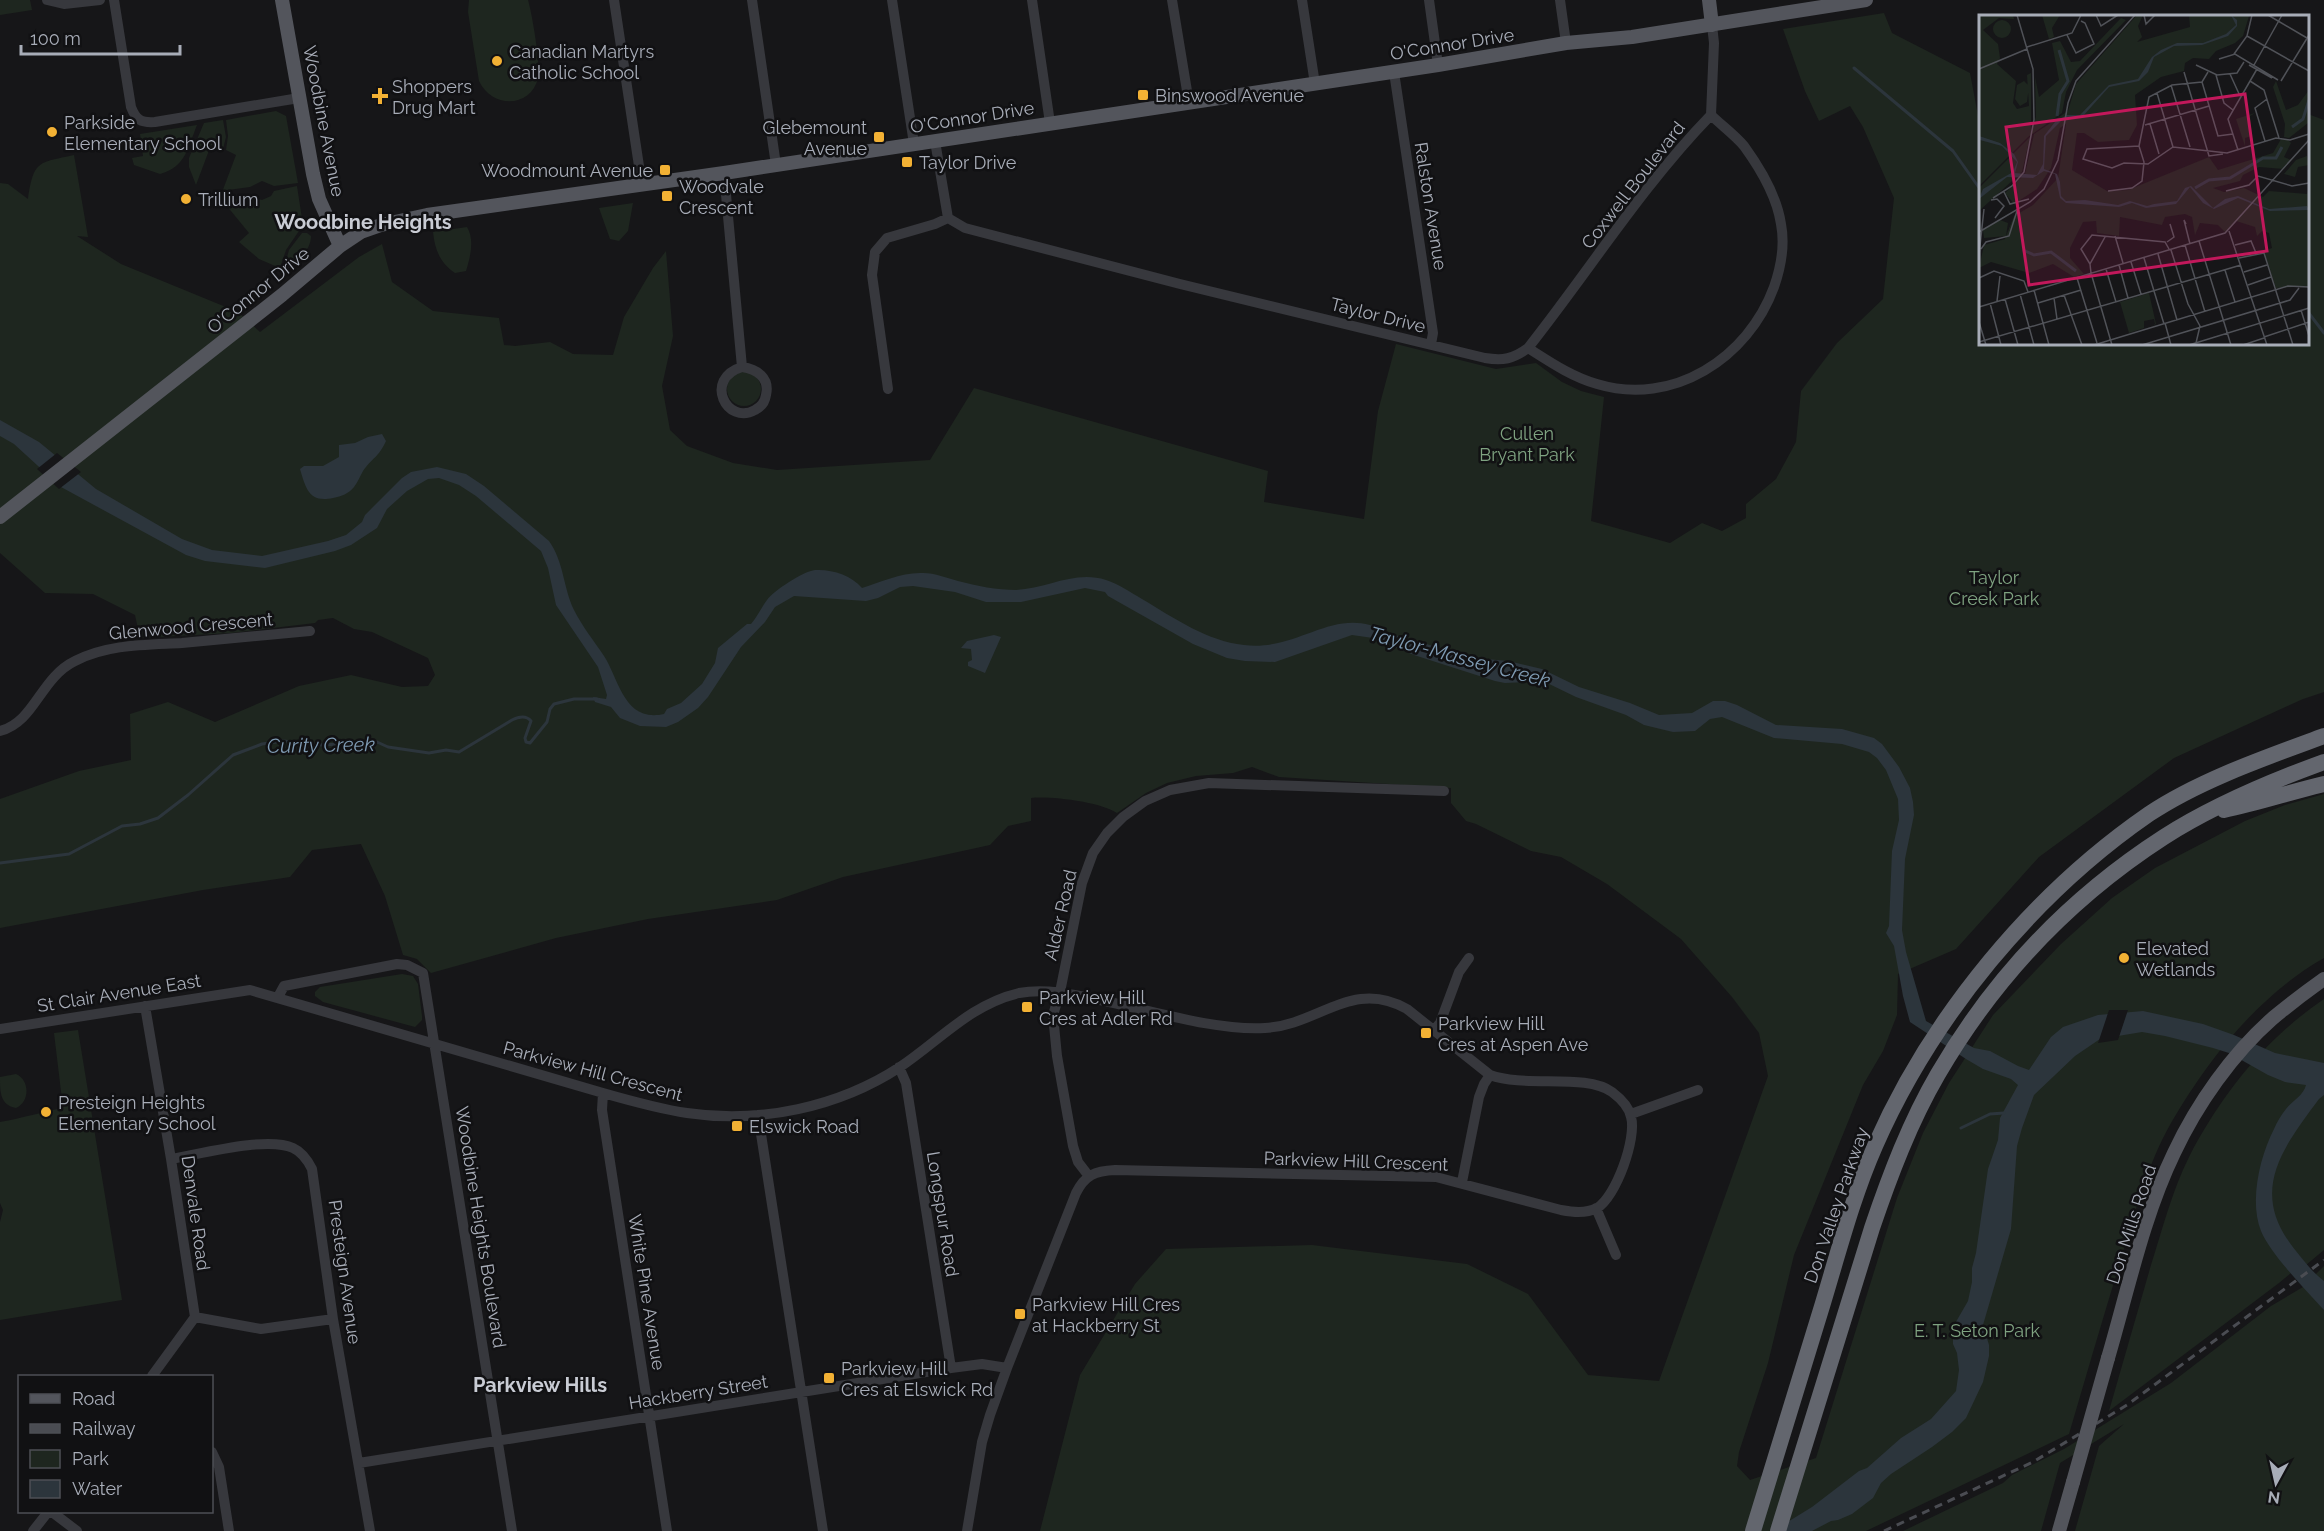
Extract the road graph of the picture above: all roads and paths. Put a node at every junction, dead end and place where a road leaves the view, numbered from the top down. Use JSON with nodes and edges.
{"nodes":[{"id":1,"x":47,"y":0,"type":"edge"},
{"id":2,"x":100,"y":0,"type":"edge"},
{"id":3,"x":114,"y":0,"type":"edge"},
{"id":4,"x":282,"y":0,"type":"edge"},
{"id":5,"x":615,"y":0,"type":"edge"},
{"id":6,"x":752,"y":0,"type":"edge"},
{"id":7,"x":892,"y":0,"type":"edge"},
{"id":8,"x":1032,"y":0,"type":"edge"},
{"id":9,"x":1172,"y":0,"type":"edge"},
{"id":10,"x":1302,"y":0,"type":"edge"},
{"id":11,"x":1429,"y":0,"type":"edge"},
{"id":12,"x":1560,"y":0,"type":"edge"},
{"id":13,"x":1709,"y":0,"type":"edge"},
{"id":14,"x":1858,"y":1,"type":"edge"},
{"id":15,"x":1712,"y":25,"type":"junction"},
{"id":16,"x":1566,"y":43,"type":"junction"},
{"id":17,"x":1438,"y":65,"type":"junction"},
{"id":18,"x":1394,"y":72,"type":"junction"},
{"id":19,"x":1315,"y":84,"type":"junction"},
{"id":20,"x":299,"y":98,"type":"junction"},
{"id":21,"x":1189,"y":103,"type":"junction"},
{"id":22,"x":1711,"y":115,"type":"junction"},
{"id":23,"x":1050,"y":123,"type":"junction"},
{"id":24,"x":934,"y":141,"type":"junction"},
{"id":25,"x":914,"y":144,"type":"junction"},
{"id":26,"x":776,"y":165,"type":"junction"},
{"id":27,"x":724,"y":173,"type":"junction"},
{"id":28,"x":640,"y":185,"type":"junction"},
{"id":29,"x":948,"y":218,"type":"junction"},
{"id":30,"x":340,"y":246,"type":"junction"},
{"id":31,"x":1431,"y":344,"type":"junction"},
{"id":32,"x":1528,"y":348,"type":"junction"},
{"id":33,"x":742,"y":367,"type":"junction"},
{"id":34,"x":888,"y":389,"type":"dead end"},
{"id":35,"x":0,"y":517,"type":"edge"},
{"id":36,"x":310,"y":632,"type":"dead end"},
{"id":37,"x":2324,"y":726,"type":"edge"},
{"id":38,"x":0,"y":731,"type":"edge"},
{"id":39,"x":2324,"y":736,"type":"edge"},
{"id":40,"x":2324,"y":762,"type":"edge"},
{"id":41,"x":2246,"y":765,"type":"junction"},
{"id":42,"x":2324,"y":784,"type":"edge"},
{"id":43,"x":1444,"y":791,"type":"dead end"},
{"id":44,"x":2202,"y":815,"type":"junction"},
{"id":45,"x":1469,"y":958,"type":"dead end"},
{"id":46,"x":2324,"y":979,"type":"edge"},
{"id":47,"x":243,"y":990,"type":"joint"},
{"id":48,"x":1060,"y":992,"type":"junction"},
{"id":49,"x":278,"y":997,"type":"junction"},
{"id":50,"x":145,"y":1006,"type":"junction"},
{"id":51,"x":0,"y":1029,"type":"edge"},
{"id":52,"x":1434,"y":1030,"type":"junction"},
{"id":53,"x":435,"y":1045,"type":"junction"},
{"id":54,"x":899,"y":1067,"type":"junction"},
{"id":55,"x":1491,"y":1075,"type":"junction"},
{"id":56,"x":1698,"y":1090,"type":"dead end"},
{"id":57,"x":603,"y":1094,"type":"junction"},
{"id":58,"x":1631,"y":1114,"type":"junction"},
{"id":59,"x":758,"y":1115,"type":"junction"},
{"id":60,"x":171,"y":1159,"type":"junction"},
{"id":61,"x":1088,"y":1175,"type":"junction"},
{"id":62,"x":1462,"y":1182,"type":"junction"},
{"id":63,"x":1596,"y":1208,"type":"junction"},
{"id":64,"x":1616,"y":1255,"type":"dead end"},
{"id":65,"x":195,"y":1317,"type":"junction"},
{"id":66,"x":333,"y":1319,"type":"junction"},
{"id":67,"x":951,"y":1368,"type":"junction"},
{"id":68,"x":1007,"y":1368,"type":"junction"},
{"id":69,"x":153,"y":1375,"type":"edge"},
{"id":70,"x":801,"y":1392,"type":"junction"},
{"id":71,"x":649,"y":1417,"type":"junction"},
{"id":72,"x":499,"y":1441,"type":"junction"},
{"id":73,"x":213,"y":1454,"type":"edge"},
{"id":74,"x":359,"y":1463,"type":"junction"},
{"id":75,"x":49,"y":1513,"type":"edge"},
{"id":76,"x":51,"y":1513,"type":"edge"},
{"id":77,"x":33,"y":1531,"type":"edge"},
{"id":78,"x":77,"y":1531,"type":"edge"},
{"id":79,"x":229,"y":1531,"type":"edge"},
{"id":80,"x":370,"y":1531,"type":"edge"},
{"id":81,"x":512,"y":1531,"type":"edge"},
{"id":82,"x":668,"y":1531,"type":"edge"},
{"id":83,"x":823,"y":1531,"type":"edge"},
{"id":84,"x":967,"y":1531,"type":"edge"},
{"id":85,"x":1753,"y":1531,"type":"edge"},
{"id":86,"x":1778,"y":1531,"type":"edge"},
{"id":87,"x":2058,"y":1531,"type":"edge"}],
"edges":[{"from":1,"to":2,"type":"street"},
{"from":3,"to":20,"type":"street"},
{"from":4,"to":20,"type":"main road","name":"Woodbine Avenue"},
{"from":5,"to":28,"type":"street"},
{"from":6,"to":26,"type":"street"},
{"from":7,"to":25,"type":"street"},
{"from":8,"to":23,"type":"street"},
{"from":9,"to":21,"type":"street"},
{"from":10,"to":19,"type":"street"},
{"from":11,"to":17,"type":"street"},
{"from":12,"to":16,"type":"street"},
{"from":13,"to":15,"type":"main road"},
{"from":14,"to":15,"type":"main road","name":"O'Connor Drive"},
{"from":15,"to":16,"type":"main road","name":"O'Connor Drive"},
{"from":15,"to":22,"type":"street","name":"Coxwell Boulevard"},
{"from":16,"to":17,"type":"main road","name":"O'Connor Drive"},
{"from":17,"to":18,"type":"main road","name":"O'Connor Drive"},
{"from":18,"to":19,"type":"main road","name":"O'Connor Drive"},
{"from":18,"to":31,"type":"street","name":"Ralston Avenue"},
{"from":19,"to":21,"type":"main road","name":"O'Connor Drive"},
{"from":20,"to":30,"type":"main road","name":"Woodbine Avenue"},
{"from":21,"to":23,"type":"main road","name":"O'Connor Drive"},
{"from":22,"to":32,"type":"street","name":"Coxwell Boulevard"},
{"from":22,"to":32,"type":"street"},
{"from":23,"to":24,"type":"main road","name":"O'Connor Drive"},
{"from":24,"to":25,"type":"main road","name":"O'Connor Drive"},
{"from":24,"to":29,"type":"street"},
{"from":25,"to":26,"type":"main road","name":"O'Connor Drive"},
{"from":26,"to":27,"type":"main road","name":"O'Connor Drive"},
{"from":27,"to":28,"type":"main road","name":"O'Connor Drive"},
{"from":27,"to":33,"type":"street"},
{"from":28,"to":30,"type":"main road","name":"O'Connor Drive"},
{"from":29,"to":31,"type":"street","name":"Taylor Drive"},
{"from":29,"to":34,"type":"street"},
{"from":30,"to":35,"type":"main road","name":"O'Connor Drive"},
{"from":31,"to":32,"type":"street","name":"Taylor Drive"},
{"from":33,"to":33,"type":"street"},
{"from":36,"to":38,"type":"street","name":"Glenwood Crescent"},
{"from":37,"to":41,"type":"highway"},
{"from":39,"to":41,"type":"highway","name":"Don Valley Parkway"},
{"from":40,"to":44,"type":"highway"},
{"from":41,"to":85,"type":"highway","name":"Don Valley Parkway"},
{"from":42,"to":44,"type":"highway"},
{"from":43,"to":48,"type":"street","name":"Alder Road"},
{"from":44,"to":86,"type":"highway"},
{"from":45,"to":52,"type":"street"},
{"from":46,"to":87,"type":"main road","name":"Don Mills Road","bridge":true},
{"from":47,"to":49,"type":"street","name":"Parkview Hill Crescent"},
{"from":47,"to":50,"type":"street","name":"St Clair Avenue East"},
{"from":48,"to":52,"type":"street","name":"Parkview Hill Crescent"},
{"from":48,"to":54,"type":"street","name":"Parkview Hill Crescent"},
{"from":48,"to":61,"type":"street","name":"Alder Road"},
{"from":49,"to":53,"type":"street","name":"Parkview Hill Crescent"},
{"from":49,"to":53,"type":"street","name":"Woodbine Heights Boulevard"},
{"from":50,"to":51,"type":"street","name":"St Clair Avenue East"},
{"from":50,"to":60,"type":"street","name":"Denvale Road"},
{"from":52,"to":55,"type":"street","name":"Parkview Hill Crescent"},
{"from":53,"to":57,"type":"street","name":"Parkview Hill Crescent"},
{"from":53,"to":72,"type":"street","name":"Woodbine Heights Boulevard"},
{"from":54,"to":59,"type":"street","name":"Parkview Hill Crescent"},
{"from":54,"to":67,"type":"street","name":"Longspur Road"},
{"from":55,"to":58,"type":"street","name":"Parkview Hill Crescent"},
{"from":55,"to":62,"type":"street"},
{"from":56,"to":58,"type":"street"},
{"from":57,"to":59,"type":"street","name":"Parkview Hill Crescent"},
{"from":57,"to":71,"type":"street","name":"White Pine Avenue"},
{"from":58,"to":63,"type":"street"},
{"from":59,"to":70,"type":"street"},
{"from":60,"to":65,"type":"street","name":"Denvale Road"},
{"from":60,"to":66,"type":"street","name":"Presteign Avenue"},
{"from":61,"to":62,"type":"street","name":"Parkview Hill Crescent"},
{"from":61,"to":68,"type":"street"},
{"from":62,"to":63,"type":"street","name":"Parkview Hill Crescent"},
{"from":63,"to":64,"type":"street"},
{"from":65,"to":66,"type":"street"},
{"from":65,"to":69,"type":"street"},
{"from":66,"to":74,"type":"street","name":"Presteign Avenue"},
{"from":67,"to":68,"type":"street","name":"Hackberry Street"},
{"from":67,"to":70,"type":"street","name":"Hackberry Street"},
{"from":68,"to":84,"type":"street"},
{"from":70,"to":71,"type":"street","name":"Hackberry Street"},
{"from":70,"to":83,"type":"street"},
{"from":71,"to":72,"type":"street","name":"Hackberry Street"},
{"from":71,"to":82,"type":"street","name":"White Pine Avenue"},
{"from":72,"to":74,"type":"street","name":"Hackberry Street"},
{"from":72,"to":81,"type":"street","name":"Woodbine Heights Boulevard"},
{"from":73,"to":79,"type":"street"},
{"from":74,"to":80,"type":"street","name":"Presteign Avenue"},
{"from":75,"to":77,"type":"street"},
{"from":76,"to":78,"type":"street"}]}
